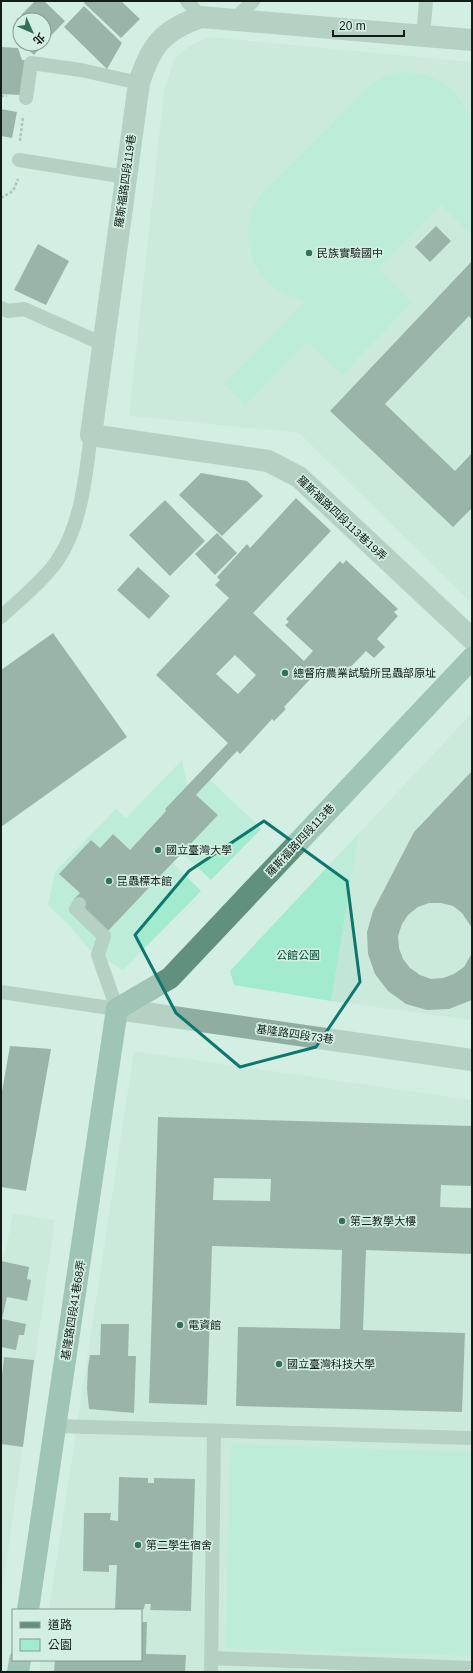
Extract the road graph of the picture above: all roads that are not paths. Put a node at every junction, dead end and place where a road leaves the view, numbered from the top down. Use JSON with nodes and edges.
{"nodes":[{"id":1,"x":188,"y":1,"type":"edge"},
{"id":2,"x":253,"y":1,"type":"edge"},
{"id":3,"x":426,"y":1,"type":"edge"},
{"id":4,"x":202,"y":17,"type":"junction"},
{"id":5,"x":235,"y":19,"type":"junction"},
{"id":6,"x":423,"y":36,"type":"junction"},
{"id":7,"x":472,"y":40,"type":"edge"},
{"id":8,"x":138,"y":83,"type":"junction"},
{"id":9,"x":26,"y":98,"type":"road end"},
{"id":10,"x":19,"y":160,"type":"road end"},
{"id":11,"x":126,"y":177,"type":"junction"},
{"id":12,"x":1,"y":308,"type":"edge"},
{"id":13,"x":104,"y":344,"type":"junction"},
{"id":14,"x":91,"y":435,"type":"junction"},
{"id":15,"x":1,"y":617,"type":"edge"},
{"id":16,"x":472,"y":639,"type":"edge"},
{"id":17,"x":472,"y":658,"type":"edge"},
{"id":18,"x":79,"y":904,"type":"dead end"},
{"id":19,"x":1,"y":992,"type":"edge"},
{"id":20,"x":117,"y":1009,"type":"junction"},
{"id":21,"x":472,"y":1060,"type":"edge"},
{"id":22,"x":55,"y":1426,"type":"junction"},
{"id":23,"x":214,"y":1431,"type":"junction"},
{"id":24,"x":472,"y":1438,"type":"edge"},
{"id":25,"x":28,"y":1609,"type":"edge"},
{"id":26,"x":20,"y":1661,"type":"edge"},
{"id":27,"x":212,"y":1665,"type":"edge"},
{"id":28,"x":472,"y":1668,"type":"edge"},
{"id":29,"x":18,"y":1672,"type":"edge"}],
"edges":[{"from":1,"to":4,"type":"lane"},
{"from":2,"to":5,"type":"lane"},
{"from":3,"to":6,"type":"lane"},
{"from":4,"to":5,"type":"street","name":"羅斯福路四段119巷"},
{"from":4,"to":8,"type":"street","name":"羅斯福路四段119巷"},
{"from":5,"to":6,"type":"street","name":"羅斯福路四段119巷"},
{"from":6,"to":7,"type":"street","name":"羅斯福路四段119巷"},
{"from":8,"to":9,"type":"lane"},
{"from":8,"to":11,"type":"street","name":"羅斯福路四段119巷"},
{"from":10,"to":11,"type":"lane"},
{"from":11,"to":13,"type":"street","name":"羅斯福路四段119巷"},
{"from":12,"to":13,"type":"lane"},
{"from":13,"to":14,"type":"street","name":"羅斯福路四段119巷"},
{"from":14,"to":15,"type":"lane","name":"羅斯福路四段119巷"},
{"from":14,"to":16,"type":"street","name":"羅斯福路四段113巷19弄"},
{"from":17,"to":20,"type":"street","name":"羅斯福路四段113巷"},
{"from":18,"to":20,"type":"lane"},
{"from":19,"to":20,"type":"lane"},
{"from":20,"to":21,"type":"street","name":"基隆路四段73巷"},
{"from":20,"to":22,"type":"street","name":"基隆路四段41巷68弄"},
{"from":22,"to":23,"type":"lane"},
{"from":22,"to":25,"type":"street","name":"基隆路四段41巷68弄"},
{"from":23,"to":24,"type":"lane"},
{"from":23,"to":27,"type":"lane"},
{"from":26,"to":29,"type":"street"},
{"from":27,"to":28,"type":"lane"}]}
